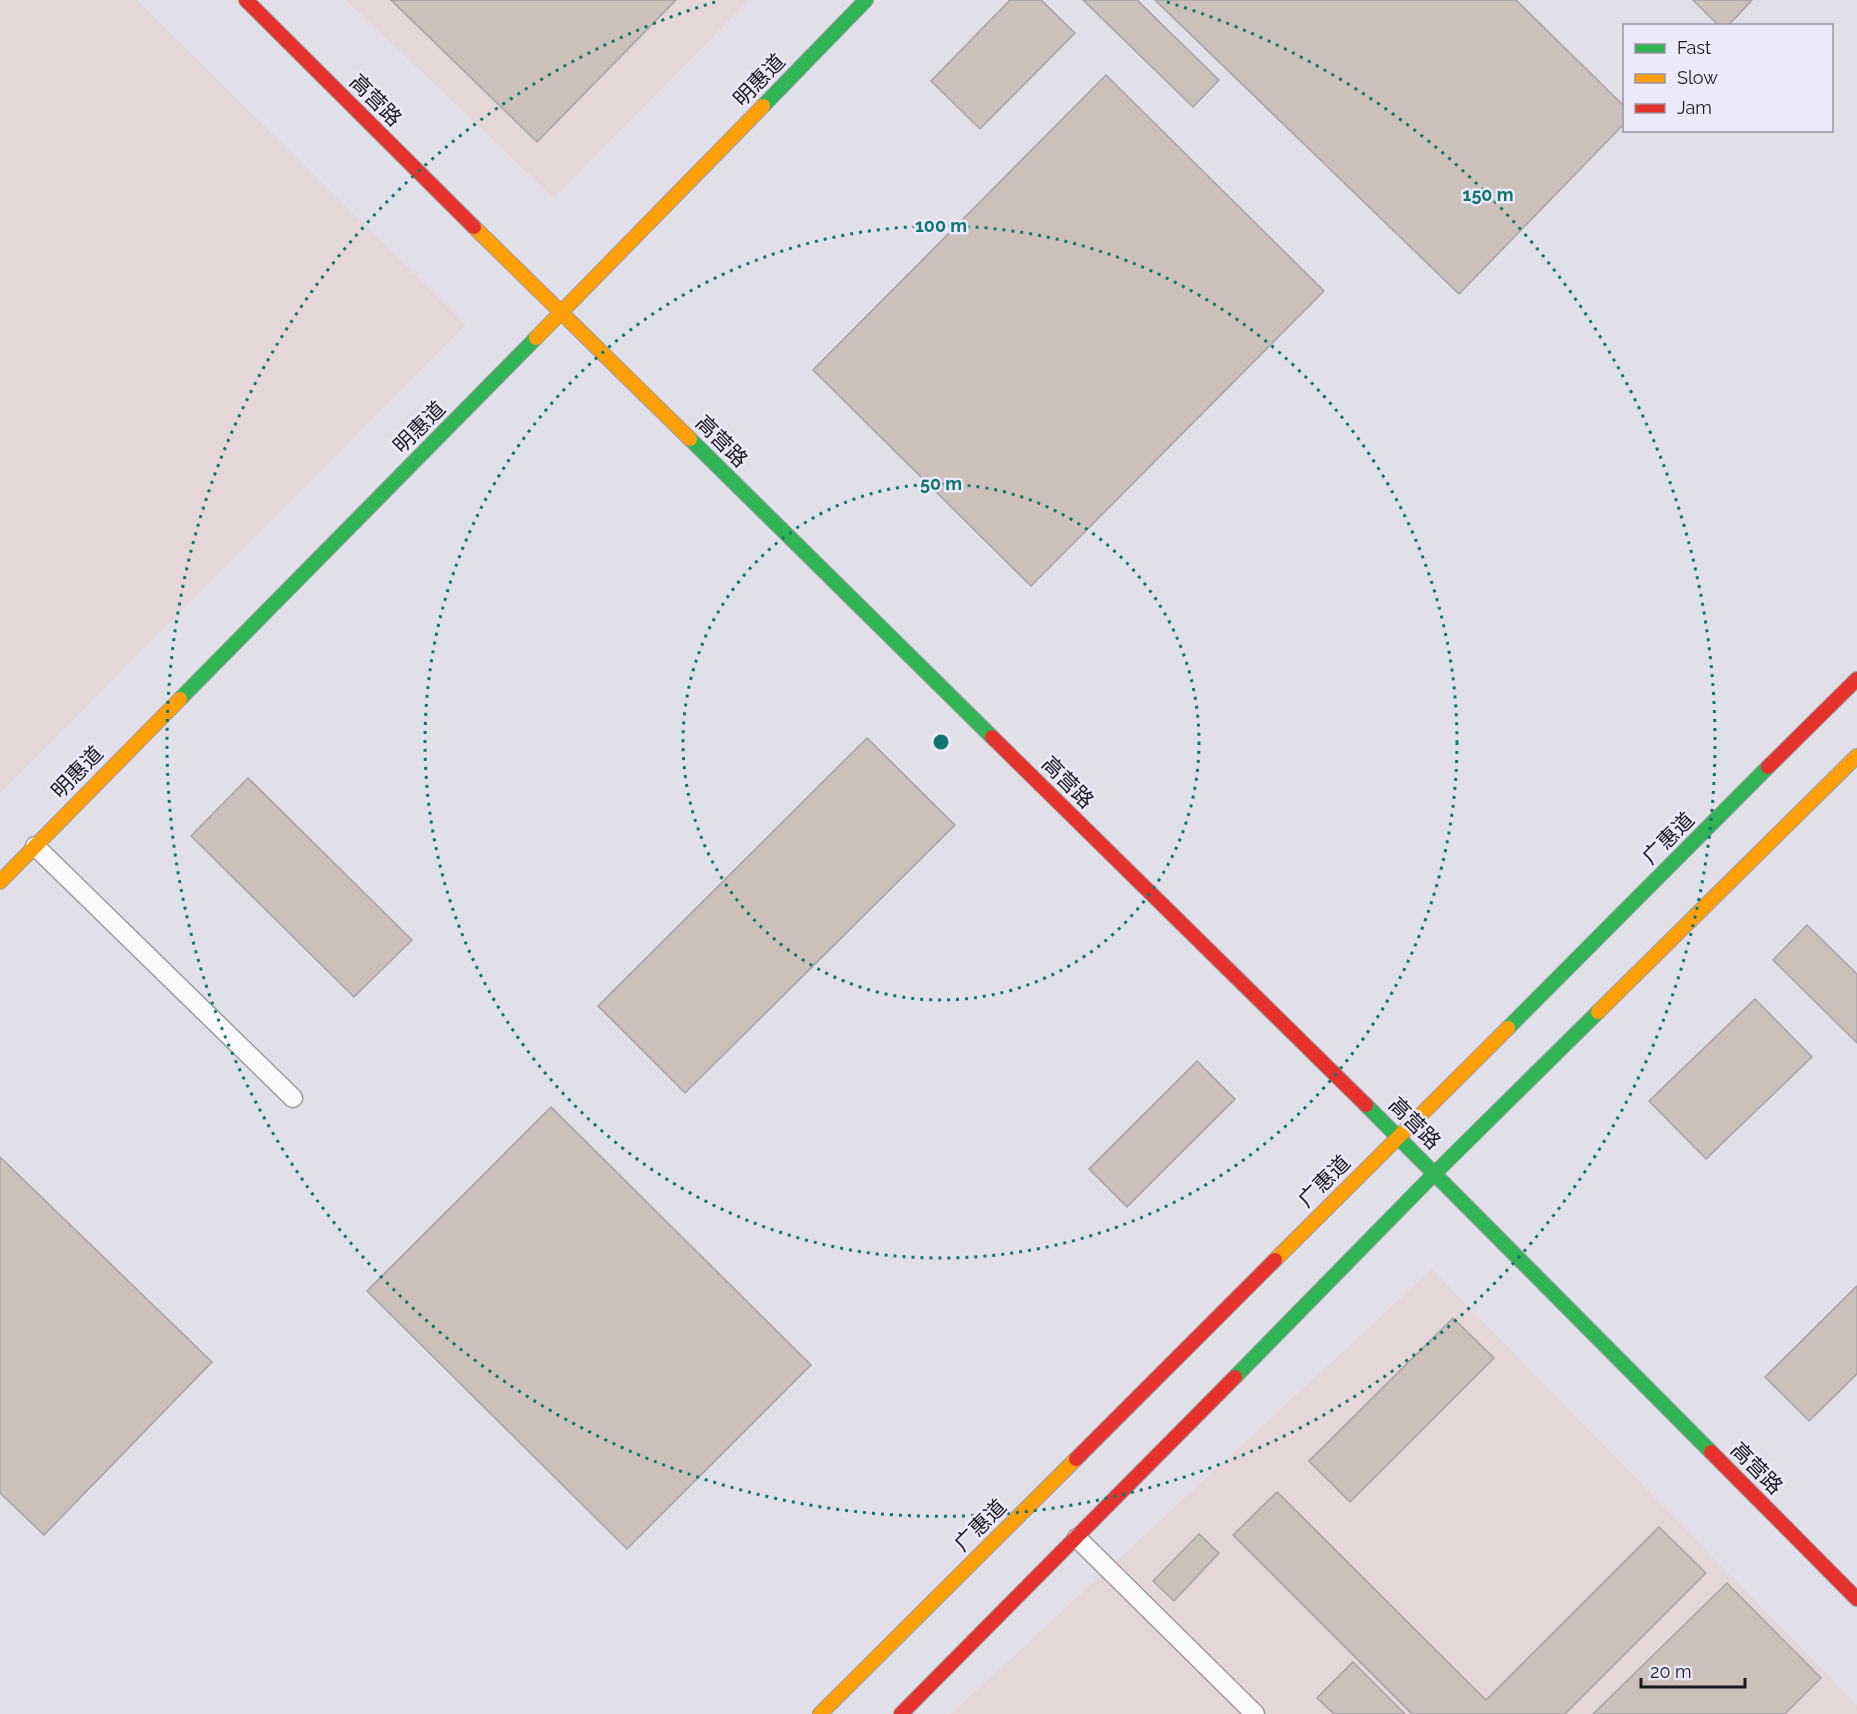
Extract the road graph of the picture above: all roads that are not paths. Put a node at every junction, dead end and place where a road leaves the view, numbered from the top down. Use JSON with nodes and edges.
{"nodes":[{"id":1,"x":246,"y":0,"type":"edge"},
{"id":2,"x":866,"y":0,"type":"edge"},
{"id":3,"x":561,"y":313,"type":"junction"},
{"id":4,"x":1857,"y":679,"type":"edge"},
{"id":5,"x":1857,"y":756,"type":"edge"},
{"id":6,"x":35,"y":846,"type":"junction"},
{"id":7,"x":0,"y":882,"type":"edge"},
{"id":8,"x":293,"y":1098,"type":"dead end"},
{"id":9,"x":1398,"y":1136,"type":"junction"},
{"id":10,"x":1435,"y":1173,"type":"junction"},
{"id":11,"x":1077,"y":1538,"type":"junction"},
{"id":12,"x":1857,"y":1599,"type":"edge"},
{"id":13,"x":820,"y":1714,"type":"edge"},
{"id":14,"x":902,"y":1714,"type":"edge"},
{"id":15,"x":1255,"y":1714,"type":"edge"}],
"edges":[{"from":1,"to":3,"type":"street","name":"高营路"},
{"from":2,"to":3,"type":"street","name":"明惠道"},
{"from":3,"to":6,"type":"street","name":"明惠道"},
{"from":3,"to":9,"type":"street","name":"高营路"},
{"from":4,"to":9,"type":"street","name":"广惠道"},
{"from":5,"to":10,"type":"street"},
{"from":6,"to":7,"type":"street","name":"明惠道"},
{"from":6,"to":8,"type":"lane"},
{"from":9,"to":10,"type":"street","name":"高营路"},
{"from":9,"to":13,"type":"street","name":"广惠道"},
{"from":10,"to":11,"type":"street"},
{"from":10,"to":12,"type":"street","name":"高营路"},
{"from":11,"to":14,"type":"street"},
{"from":11,"to":15,"type":"lane"}]}
